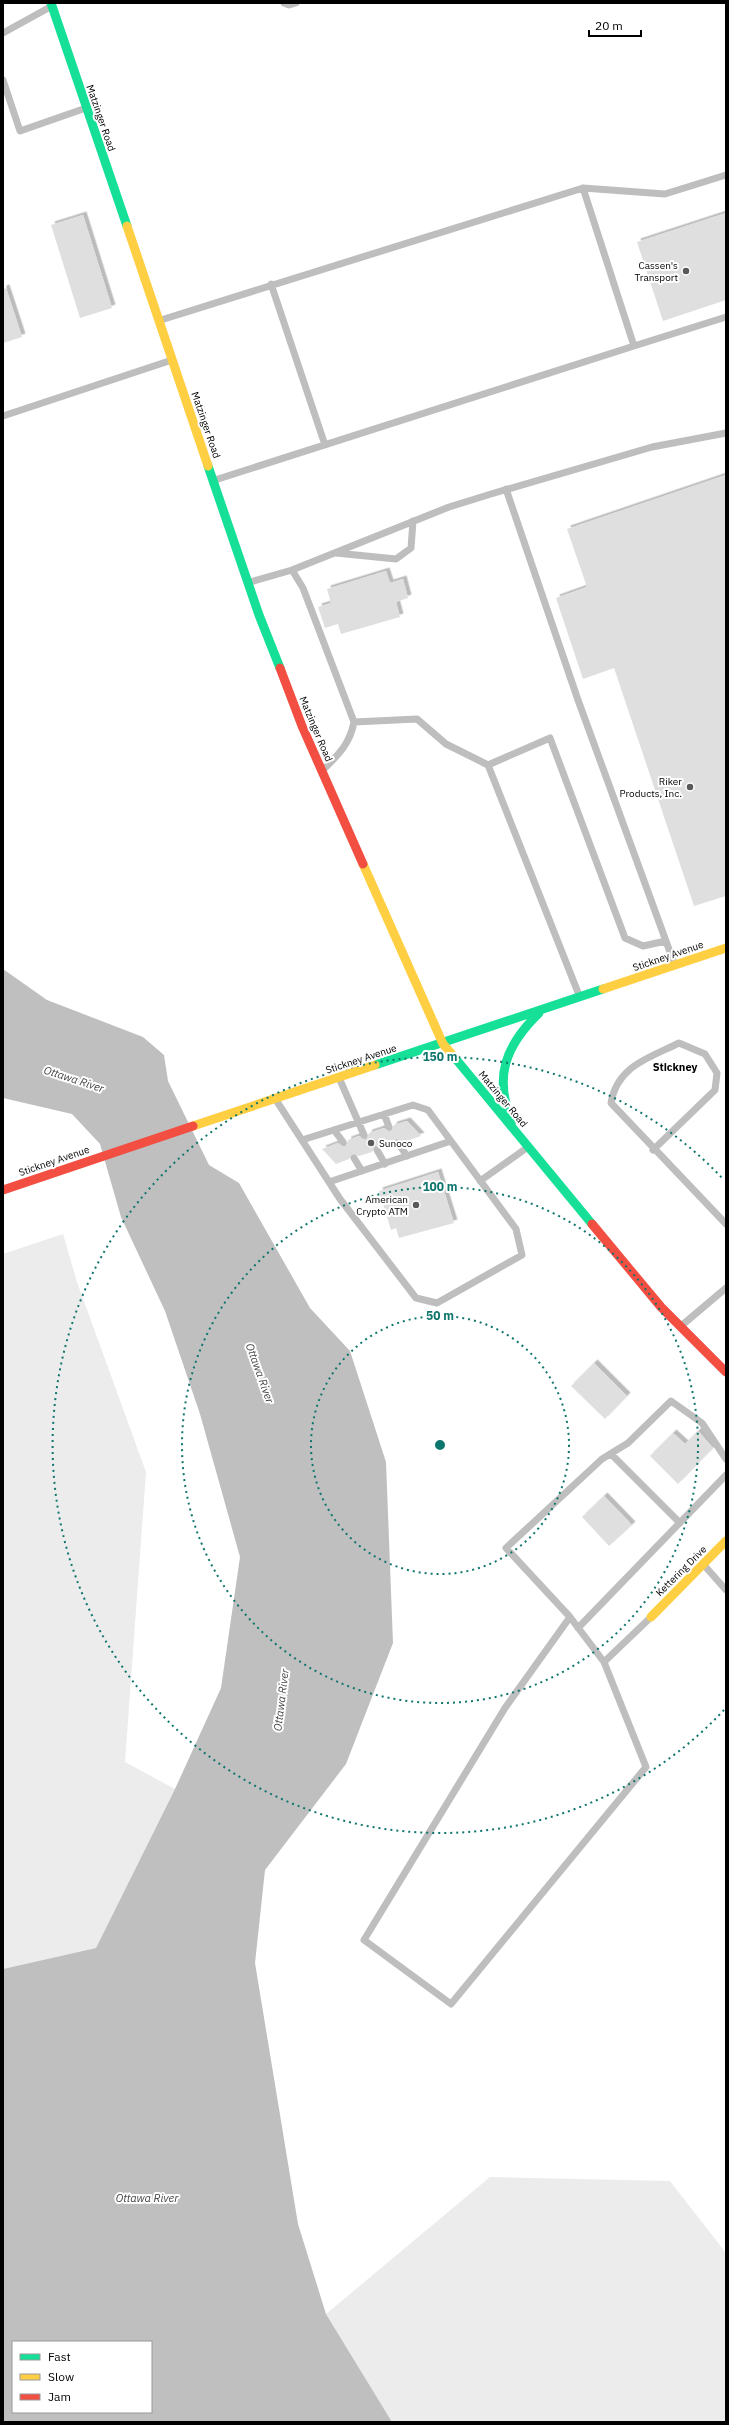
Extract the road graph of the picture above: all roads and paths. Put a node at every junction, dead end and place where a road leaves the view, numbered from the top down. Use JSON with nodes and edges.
{"nodes":[{"id":1,"x":284,"y":3,"type":"edge"},
{"id":2,"x":296,"y":3,"type":"edge"},
{"id":3,"x":51,"y":5,"type":"edge"},
{"id":4,"x":3,"y":33,"type":"edge"},
{"id":5,"x":3,"y":80,"type":"edge"},
{"id":6,"x":86,"y":108,"type":"junction"},
{"id":7,"x":726,"y":175,"type":"edge"},
{"id":8,"x":583,"y":188,"type":"junction"},
{"id":9,"x":271,"y":284,"type":"junction"},
{"id":10,"x":726,"y":316,"type":"edge"},
{"id":11,"x":159,"y":321,"type":"junction"},
{"id":12,"x":634,"y":346,"type":"junction"},
{"id":13,"x":172,"y":360,"type":"junction"},
{"id":14,"x":3,"y":416,"type":"edge"},
{"id":15,"x":726,"y":433,"type":"edge"},
{"id":16,"x":325,"y":445,"type":"junction"},
{"id":17,"x":213,"y":481,"type":"junction"},
{"id":18,"x":506,"y":489,"type":"junction"},
{"id":19,"x":414,"y":521,"type":"junction"},
{"id":20,"x":334,"y":553,"type":"junction"},
{"id":21,"x":292,"y":570,"type":"junction"},
{"id":22,"x":248,"y":583,"type":"junction"},
{"id":23,"x":354,"y":722,"type":"junction"},
{"id":24,"x":488,"y":765,"type":"junction"},
{"id":25,"x":322,"y":770,"type":"junction"},
{"id":26,"x":666,"y":941,"type":"junction"},
{"id":27,"x":726,"y":948,"type":"edge"},
{"id":28,"x":675,"y":965,"type":"junction"},
{"id":29,"x":580,"y":997,"type":"junction"},
{"id":30,"x":542,"y":1010,"type":"junction"},
{"id":31,"x":443,"y":1044,"type":"junction"},
{"id":32,"x":339,"y":1078,"type":"junction"},
{"id":33,"x":275,"y":1098,"type":"junction"},
{"id":34,"x":384,"y":1114,"type":"junction"},
{"id":35,"x":357,"y":1122,"type":"junction"},
{"id":36,"x":389,"y":1126,"type":"dead end"},
{"id":37,"x":334,"y":1130,"type":"junction"},
{"id":38,"x":364,"y":1135,"type":"dead end"},
{"id":39,"x":522,"y":1139,"type":"junction"},
{"id":40,"x":302,"y":1140,"type":"junction"},
{"id":41,"x":451,"y":1141,"type":"junction"},
{"id":42,"x":343,"y":1142,"type":"dead end"},
{"id":43,"x":398,"y":1143,"type":"dead end"},
{"id":44,"x":528,"y":1147,"type":"junction"},
{"id":45,"x":377,"y":1150,"type":"dead end"},
{"id":46,"x":653,"y":1150,"type":"junction"},
{"id":47,"x":407,"y":1156,"type":"junction"},
{"id":48,"x":354,"y":1158,"type":"dead end"},
{"id":49,"x":385,"y":1164,"type":"junction"},
{"id":50,"x":362,"y":1171,"type":"junction"},
{"id":51,"x":480,"y":1181,"type":"junction"},
{"id":52,"x":329,"y":1182,"type":"junction"},
{"id":53,"x":3,"y":1190,"type":"edge"},
{"id":54,"x":726,"y":1224,"type":"edge"},
{"id":55,"x":726,"y":1288,"type":"edge"},
{"id":56,"x":681,"y":1326,"type":"junction"},
{"id":57,"x":726,"y":1372,"type":"edge"},
{"id":58,"x":611,"y":1454,"type":"junction"},
{"id":59,"x":726,"y":1459,"type":"edge"},
{"id":60,"x":726,"y":1475,"type":"edge"},
{"id":61,"x":680,"y":1523,"type":"junction"},
{"id":62,"x":726,"y":1541,"type":"edge"},
{"id":63,"x":703,"y":1564,"type":"junction"},
{"id":64,"x":726,"y":1590,"type":"edge"},
{"id":65,"x":570,"y":1617,"type":"junction"},
{"id":66,"x":651,"y":1617,"type":"joint"},
{"id":67,"x":578,"y":1628,"type":"junction"},
{"id":68,"x":604,"y":1662,"type":"junction"}],
"edges":[{"from":1,"to":2,"type":"lane"},
{"from":3,"to":4,"type":"lane"},
{"from":3,"to":6,"type":"street","name":"Matzinger Road"},
{"from":5,"to":6,"type":"lane"},
{"from":6,"to":11,"type":"street","name":"Matzinger Road"},
{"from":7,"to":8,"type":"lane"},
{"from":8,"to":9,"type":"lane"},
{"from":8,"to":12,"type":"lane"},
{"from":9,"to":11,"type":"lane"},
{"from":9,"to":16,"type":"lane"},
{"from":10,"to":12,"type":"lane"},
{"from":11,"to":13,"type":"street","name":"Matzinger Road"},
{"from":12,"to":16,"type":"lane"},
{"from":13,"to":14,"type":"lane"},
{"from":13,"to":17,"type":"street","name":"Matzinger Road"},
{"from":15,"to":18,"type":"lane"},
{"from":16,"to":17,"type":"lane"},
{"from":17,"to":22,"type":"street","name":"Matzinger Road"},
{"from":18,"to":19,"type":"lane"},
{"from":18,"to":26,"type":"lane"},
{"from":19,"to":20,"type":"lane"},
{"from":19,"to":20,"type":"lane"},
{"from":20,"to":21,"type":"lane"},
{"from":21,"to":22,"type":"lane"},
{"from":21,"to":23,"type":"lane"},
{"from":22,"to":25,"type":"street","name":"Matzinger Road"},
{"from":23,"to":24,"type":"lane"},
{"from":23,"to":25,"type":"lane"},
{"from":24,"to":26,"type":"lane"},
{"from":24,"to":29,"type":"lane"},
{"from":25,"to":31,"type":"street","name":"Matzinger Road"},
{"from":26,"to":28,"type":"lane"},
{"from":27,"to":28,"type":"street","name":"Stickney Avenue"},
{"from":28,"to":29,"type":"street","name":"Stickney Avenue"},
{"from":29,"to":30,"type":"street","name":"Stickney Avenue"},
{"from":30,"to":31,"type":"street","name":"Stickney Avenue"},
{"from":30,"to":39,"type":"street"},
{"from":31,"to":32,"type":"street","name":"Stickney Avenue"},
{"from":31,"to":39,"type":"street","name":"Matzinger Road"},
{"from":32,"to":33,"type":"street","name":"Stickney Avenue"},
{"from":32,"to":35,"type":"lane"},
{"from":33,"to":40,"type":"lane"},
{"from":33,"to":53,"type":"street","name":"Stickney Avenue"},
{"from":34,"to":35,"type":"lane"},
{"from":34,"to":36,"type":"lane"},
{"from":34,"to":41,"type":"lane"},
{"from":35,"to":37,"type":"lane"},
{"from":35,"to":38,"type":"lane"},
{"from":37,"to":40,"type":"lane"},
{"from":37,"to":42,"type":"lane"},
{"from":39,"to":44,"type":"street","name":"Matzinger Road"},
{"from":40,"to":52,"type":"lane"},
{"from":41,"to":47,"type":"lane"},
{"from":41,"to":51,"type":"lane"},
{"from":43,"to":47,"type":"lane"},
{"from":44,"to":51,"type":"lane"},
{"from":44,"to":56,"type":"street","name":"Matzinger Road"},
{"from":45,"to":49,"type":"lane"},
{"from":46,"to":46,"type":"lane"},
{"from":46,"to":54,"type":"lane"},
{"from":47,"to":49,"type":"lane"},
{"from":48,"to":50,"type":"lane"},
{"from":49,"to":50,"type":"lane"},
{"from":50,"to":52,"type":"lane"},
{"from":51,"to":52,"type":"lane"},
{"from":55,"to":56,"type":"lane"},
{"from":56,"to":57,"type":"street","name":"Matzinger Road"},
{"from":58,"to":59,"type":"lane"},
{"from":58,"to":61,"type":"lane"},
{"from":58,"to":65,"type":"lane"},
{"from":60,"to":61,"type":"lane"},
{"from":61,"to":67,"type":"lane"},
{"from":62,"to":63,"type":"street","name":"Kettering Drive"},
{"from":63,"to":64,"type":"lane"},
{"from":63,"to":66,"type":"street","name":"Kettering Drive"},
{"from":65,"to":67,"type":"lane"},
{"from":65,"to":68,"type":"lane"},
{"from":66,"to":68,"type":"lane"},
{"from":67,"to":68,"type":"lane"}]}
